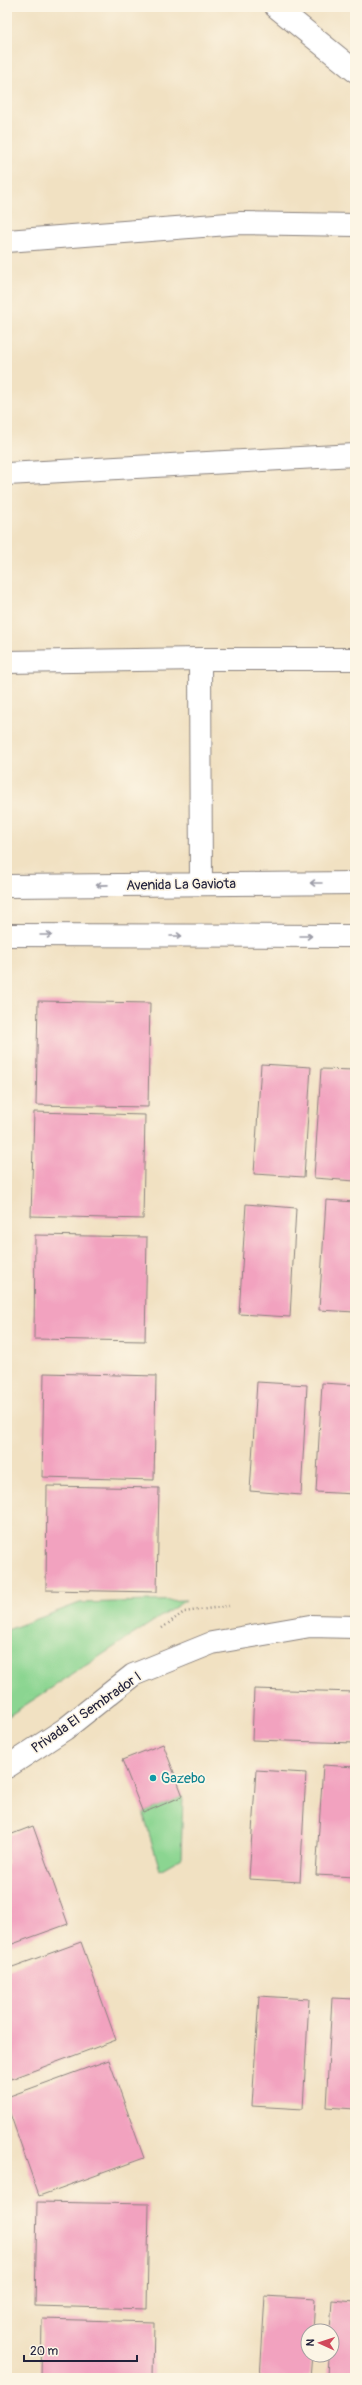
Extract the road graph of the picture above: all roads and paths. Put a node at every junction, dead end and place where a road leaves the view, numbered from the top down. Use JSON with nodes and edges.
{"nodes":[{"id":1,"x":276,"y":7,"type":"edge"},
{"id":2,"x":355,"y":71,"type":"edge"},
{"id":3,"x":355,"y":225,"type":"edge"},
{"id":4,"x":7,"y":241,"type":"edge"},
{"id":5,"x":355,"y":455,"type":"edge"},
{"id":6,"x":7,"y":474,"type":"edge"},
{"id":7,"x":200,"y":659,"type":"junction"},
{"id":8,"x":355,"y":659,"type":"edge"},
{"id":9,"x":7,"y":662,"type":"edge"},
{"id":10,"x":200,"y":883,"type":"junction"},
{"id":11,"x":355,"y":883,"type":"edge"},
{"id":12,"x":7,"y":886,"type":"edge"},
{"id":13,"x":7,"y":935,"type":"edge"},
{"id":14,"x":355,"y":936,"type":"edge"},
{"id":15,"x":355,"y":1627,"type":"edge"},
{"id":16,"x":7,"y":1767,"type":"edge"}],
"edges":[{"from":1,"to":2,"type":"street"},
{"from":3,"to":4,"type":"street"},
{"from":5,"to":6,"type":"street"},
{"from":7,"to":8,"type":"street"},
{"from":7,"to":9,"type":"street"},
{"from":7,"to":10,"type":"street"},
{"from":11,"to":10,"type":"street","name":"Avenida La Gaviota","one_way":true},
{"from":10,"to":12,"type":"street","name":"Avenida La Gaviota","one_way":true},
{"from":13,"to":14,"type":"street","one_way":true},
{"from":15,"to":16,"type":"street","name":"Privada El Sembrador I"}]}
